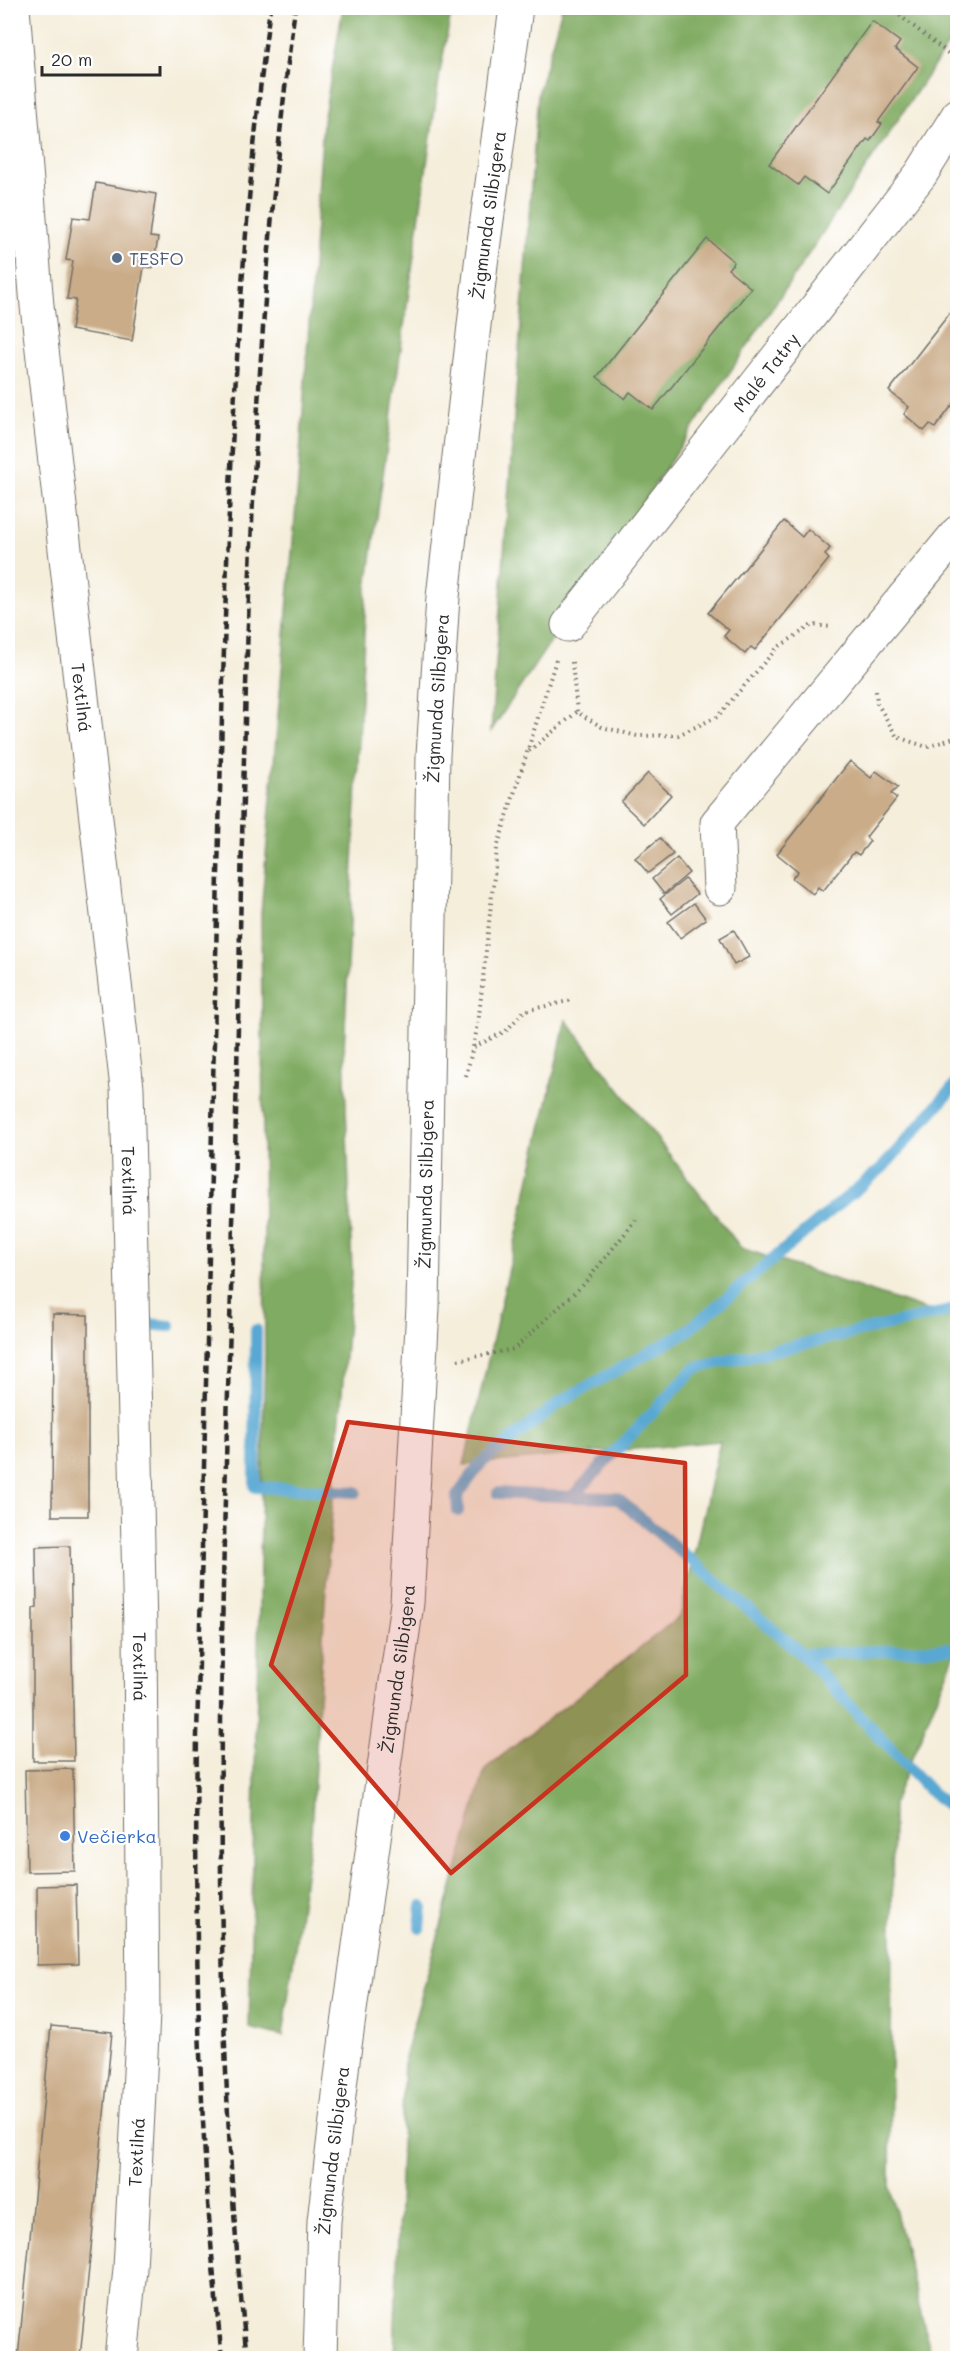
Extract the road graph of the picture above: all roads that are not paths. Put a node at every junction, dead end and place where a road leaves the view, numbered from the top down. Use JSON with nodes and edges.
{"nodes":[{"id":1,"x":13,"y":8,"type":"edge"},
{"id":2,"x":516,"y":8,"type":"edge"},
{"id":3,"x":957,"y":115,"type":"edge"},
{"id":4,"x":957,"y":532,"type":"edge"},
{"id":5,"x":568,"y":625,"type":"road end"},
{"id":6,"x":720,"y":888,"type":"dead end"},
{"id":7,"x":121,"y":2358,"type":"edge"},
{"id":8,"x":320,"y":2358,"type":"edge"}],
"edges":[{"from":1,"to":7,"type":"street","name":"Textilná"},
{"from":2,"to":8,"type":"street","name":"Žigmunda Silbigera"},
{"from":3,"to":5,"type":"street","name":"Malé Tatry"},
{"from":4,"to":6,"type":"street"}]}
